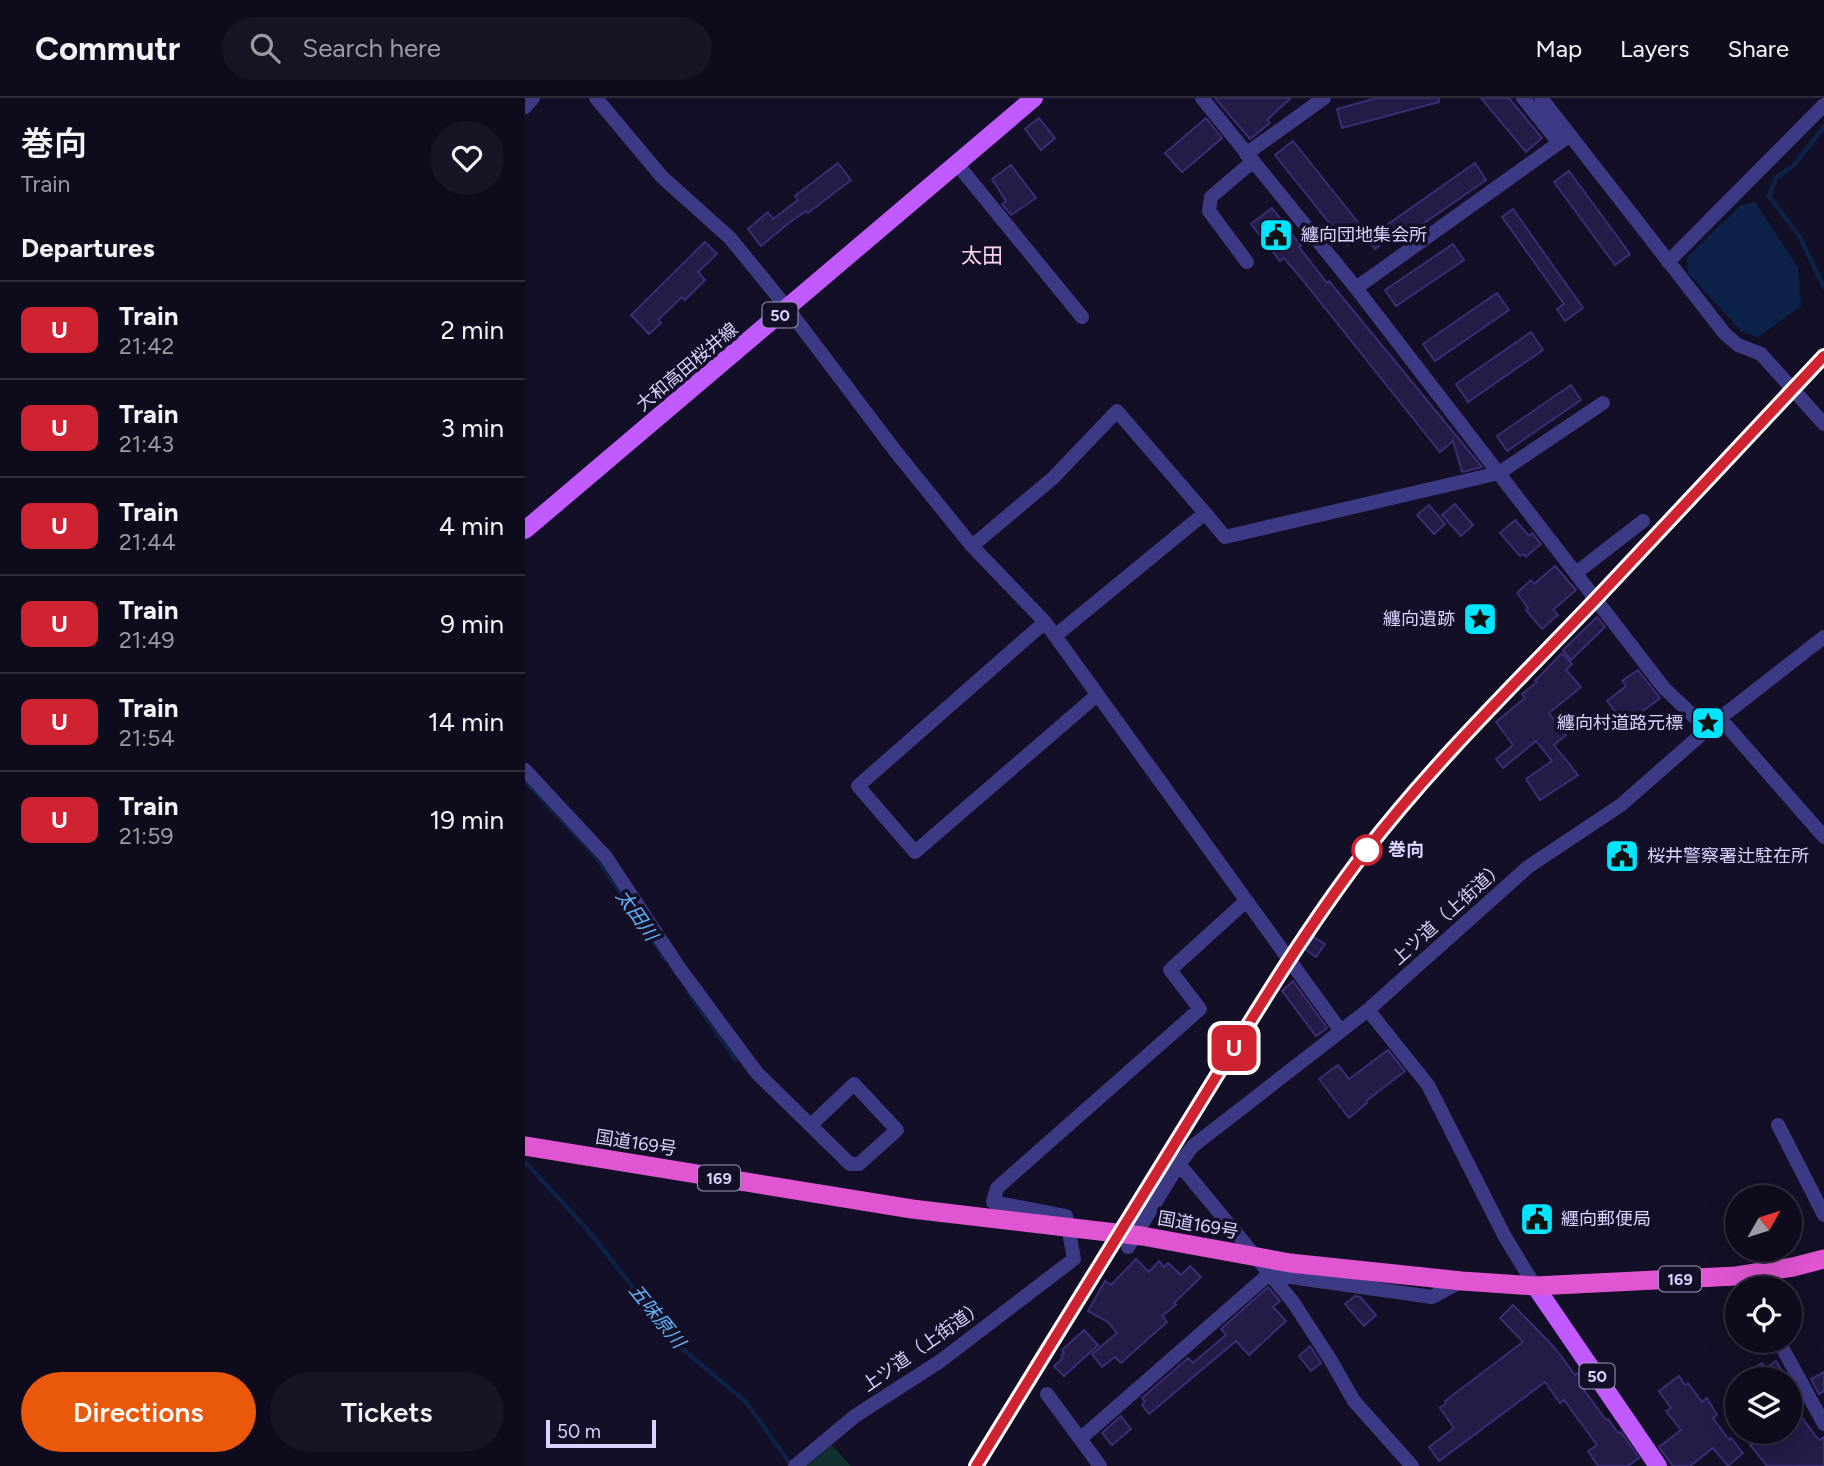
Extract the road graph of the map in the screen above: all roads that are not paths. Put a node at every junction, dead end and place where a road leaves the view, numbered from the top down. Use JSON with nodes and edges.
{"nodes":[{"id":1,"x":533,"y":98,"type":"edge"},
{"id":2,"x":1034,"y":98,"type":"edge"},
{"id":3,"x":1202,"y":98,"type":"edge"},
{"id":4,"x":1324,"y":98,"type":"edge"},
{"id":5,"x":1523,"y":98,"type":"edge"},
{"id":6,"x":1541,"y":98,"type":"edge"},
{"id":7,"x":603,"y":100,"type":"edge"},
{"id":8,"x":1824,"y":105,"type":"edge"},
{"id":9,"x":525,"y":107,"type":"edge"},
{"id":10,"x":1564,"y":139,"type":"junction"},
{"id":11,"x":1249,"y":158,"type":"junction"},
{"id":12,"x":957,"y":164,"type":"junction"},
{"id":13,"x":1247,"y":262,"type":"dead end"},
{"id":14,"x":1668,"y":262,"type":"junction"},
{"id":15,"x":1356,"y":288,"type":"junction"},
{"id":16,"x":788,"y":309,"type":"junction"},
{"id":17,"x":1082,"y":317,"type":"dead end"},
{"id":18,"x":1603,"y":403,"type":"dead end"},
{"id":19,"x":1824,"y":424,"type":"edge"},
{"id":20,"x":1499,"y":473,"type":"junction"},
{"id":21,"x":1206,"y":513,"type":"junction"},
{"id":22,"x":1643,"y":521,"type":"dead end"},
{"id":23,"x":525,"y":530,"type":"edge"},
{"id":24,"x":972,"y":546,"type":"junction"},
{"id":25,"x":1576,"y":573,"type":"junction"},
{"id":26,"x":1045,"y":622,"type":"junction"},
{"id":27,"x":1055,"y":636,"type":"junction"},
{"id":28,"x":1824,"y":637,"type":"edge"},
{"id":29,"x":1097,"y":695,"type":"junction"},
{"id":30,"x":1720,"y":718,"type":"junction"},
{"id":31,"x":1707,"y":729,"type":"junction"},
{"id":32,"x":525,"y":770,"type":"edge"},
{"id":33,"x":1824,"y":837,"type":"edge"},
{"id":34,"x":1246,"y":901,"type":"junction"},
{"id":35,"x":1368,"y":1010,"type":"junction"},
{"id":36,"x":1340,"y":1030,"type":"junction"},
{"id":37,"x":811,"y":1125,"type":"junction"},
{"id":38,"x":1778,"y":1125,"type":"dead end"},
{"id":39,"x":525,"y":1146,"type":"edge"},
{"id":40,"x":1179,"y":1164,"type":"junction"},
{"id":41,"x":1824,"y":1215,"type":"edge"},
{"id":42,"x":1128,"y":1247,"type":"dead end"},
{"id":43,"x":1824,"y":1259,"type":"edge"},
{"id":44,"x":1269,"y":1274,"type":"junction"},
{"id":45,"x":1761,"y":1276,"type":"edge"},
{"id":46,"x":1462,"y":1281,"type":"junction"},
{"id":47,"x":1725,"y":1282,"type":"edge"},
{"id":48,"x":1535,"y":1286,"type":"junction"},
{"id":49,"x":1785,"y":1353,"type":"edge"},
{"id":50,"x":1047,"y":1394,"type":"dead end"},
{"id":51,"x":1824,"y":1424,"type":"edge"},
{"id":52,"x":1080,"y":1439,"type":"junction"},
{"id":53,"x":795,"y":1466,"type":"edge"},
{"id":54,"x":1100,"y":1466,"type":"edge"},
{"id":55,"x":1412,"y":1466,"type":"edge"},
{"id":56,"x":1658,"y":1466,"type":"edge"}],
"edges":[{"from":1,"to":9,"type":"street"},
{"from":2,"to":12,"type":"main road","name":"大和高田桜井線","number":"50"},
{"from":3,"to":11,"type":"street"},
{"from":4,"to":11,"type":"street"},
{"from":5,"to":10,"type":"street"},
{"from":6,"to":10,"type":"street"},
{"from":7,"to":16,"type":"street"},
{"from":8,"to":14,"type":"street"},
{"from":10,"to":14,"type":"street"},
{"from":10,"to":15,"type":"street"},
{"from":11,"to":13,"type":"street"},
{"from":11,"to":15,"type":"street"},
{"from":12,"to":16,"type":"main road","name":"大和高田桜井線","number":"50"},
{"from":12,"to":17,"type":"street"},
{"from":14,"to":19,"type":"street"},
{"from":15,"to":20,"type":"street"},
{"from":16,"to":23,"type":"main road","name":"大和高田桜井線","number":"50"},
{"from":16,"to":24,"type":"street"},
{"from":18,"to":20,"type":"street"},
{"from":20,"to":21,"type":"street"},
{"from":20,"to":25,"type":"street"},
{"from":21,"to":24,"type":"street"},
{"from":21,"to":27,"type":"street"},
{"from":22,"to":25,"type":"street"},
{"from":24,"to":26,"type":"street"},
{"from":25,"to":31,"type":"street"},
{"from":26,"to":27,"type":"street"},
{"from":26,"to":29,"type":"street"},
{"from":27,"to":29,"type":"street"},
{"from":28,"to":30,"type":"street","name":"上ツ道（上街道）"},
{"from":29,"to":34,"type":"street"},
{"from":30,"to":31,"type":"street","name":"上ツ道（上街道）"},
{"from":30,"to":33,"type":"street"},
{"from":31,"to":35,"type":"street","name":"上ツ道（上街道）"},
{"from":32,"to":37,"type":"street"},
{"from":34,"to":36,"type":"street"},
{"from":34,"to":53,"type":"street","name":"上ツ道（上街道）"},
{"from":35,"to":36,"type":"street","name":"上ツ道（上街道）"},
{"from":35,"to":48,"type":"street"},
{"from":36,"to":40,"type":"street","name":"上ツ道（上街道）"},
{"from":37,"to":37,"type":"street"},
{"from":38,"to":41,"type":"street"},
{"from":39,"to":46,"type":"highway","name":"国道169号","number":"169"},
{"from":40,"to":42,"type":"street","name":"上ツ道（上街道）"},
{"from":40,"to":44,"type":"street"},
{"from":43,"to":45,"type":"highway","name":"国道169号","number":"169"},
{"from":44,"to":46,"type":"street"},
{"from":44,"to":52,"type":"street"},
{"from":44,"to":55,"type":"street"},
{"from":46,"to":48,"type":"highway","name":"国道169号","number":"169"},
{"from":47,"to":48,"type":"highway","name":"国道169号","number":"169"},
{"from":48,"to":56,"type":"main road","number":"50"},
{"from":49,"to":51,"type":"street"},
{"from":50,"to":52,"type":"street"},
{"from":52,"to":54,"type":"street"}]}
